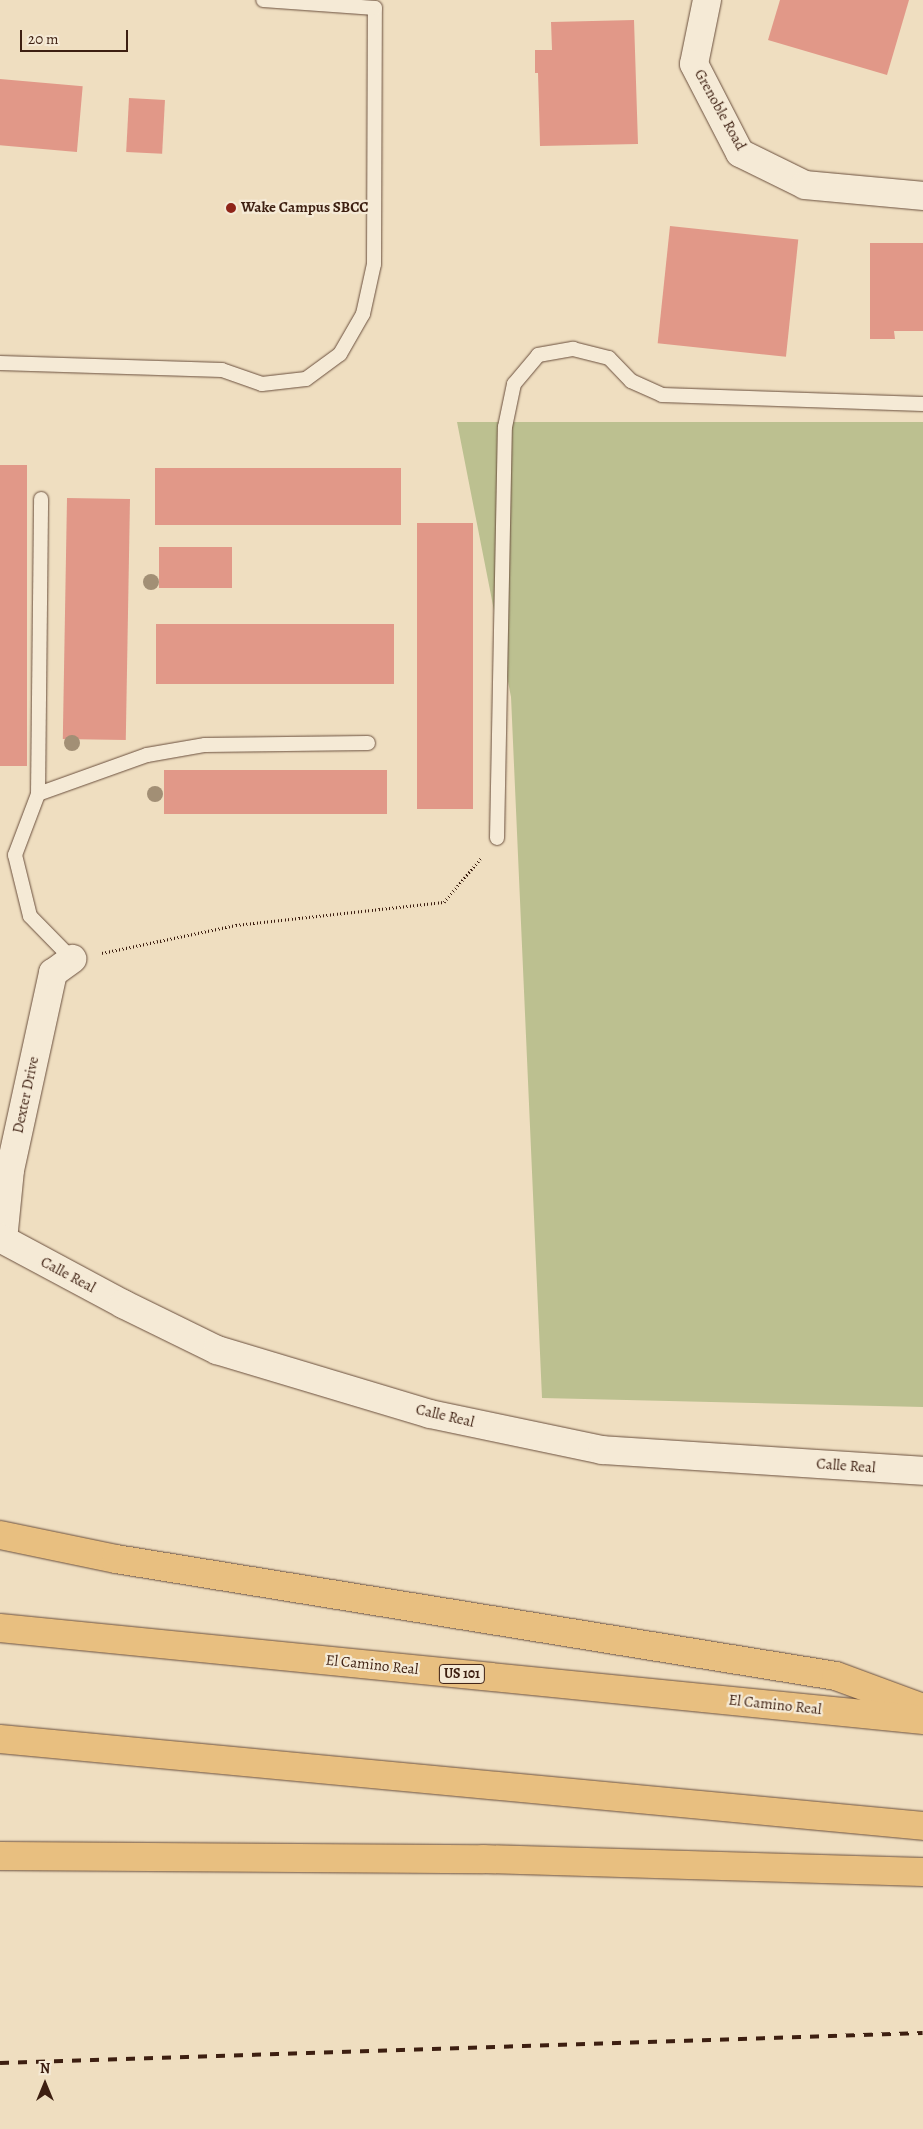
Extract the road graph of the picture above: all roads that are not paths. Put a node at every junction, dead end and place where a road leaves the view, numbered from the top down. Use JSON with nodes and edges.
{"nodes":[{"id":1,"x":263,"y":0,"type":"edge"},
{"id":2,"x":707,"y":0,"type":"edge"},
{"id":3,"x":375,"y":4,"type":"edge"},
{"id":4,"x":923,"y":196,"type":"edge"},
{"id":5,"x":0,"y":362,"type":"edge"},
{"id":6,"x":923,"y":404,"type":"edge"},
{"id":7,"x":41,"y":499,"type":"dead end"},
{"id":8,"x":368,"y":743,"type":"dead end"},
{"id":9,"x":38,"y":794,"type":"junction"},
{"id":10,"x":497,"y":838,"type":"road end"},
{"id":11,"x":72,"y":959,"type":"joint"},
{"id":12,"x":2,"y":1239,"type":"edge"},
{"id":13,"x":923,"y":1471,"type":"edge"},
{"id":14,"x":0,"y":1535,"type":"edge"},
{"id":15,"x":0,"y":1628,"type":"edge"},
{"id":16,"x":923,"y":1708,"type":"edge"},
{"id":17,"x":923,"y":1720,"type":"edge"},
{"id":18,"x":0,"y":1739,"type":"edge"},
{"id":19,"x":923,"y":1826,"type":"edge"},
{"id":20,"x":0,"y":1856,"type":"edge"},
{"id":21,"x":923,"y":1872,"type":"edge"}],
"edges":[{"from":1,"to":3,"type":"lane"},
{"from":2,"to":4,"type":"street","name":"Grenoble Road"},
{"from":3,"to":5,"type":"lane"},
{"from":6,"to":10,"type":"lane"},
{"from":7,"to":9,"type":"lane"},
{"from":8,"to":9,"type":"lane"},
{"from":9,"to":11,"type":"lane"},
{"from":11,"to":12,"type":"street","name":"Dexter Drive"},
{"from":12,"to":13,"type":"street","name":"Calle Real"},
{"from":14,"to":16,"type":"highway"},
{"from":15,"to":17,"type":"highway","name":"El Camino Real","number":"US 101"},
{"from":18,"to":19,"type":"highway"},
{"from":20,"to":21,"type":"highway"}]}
